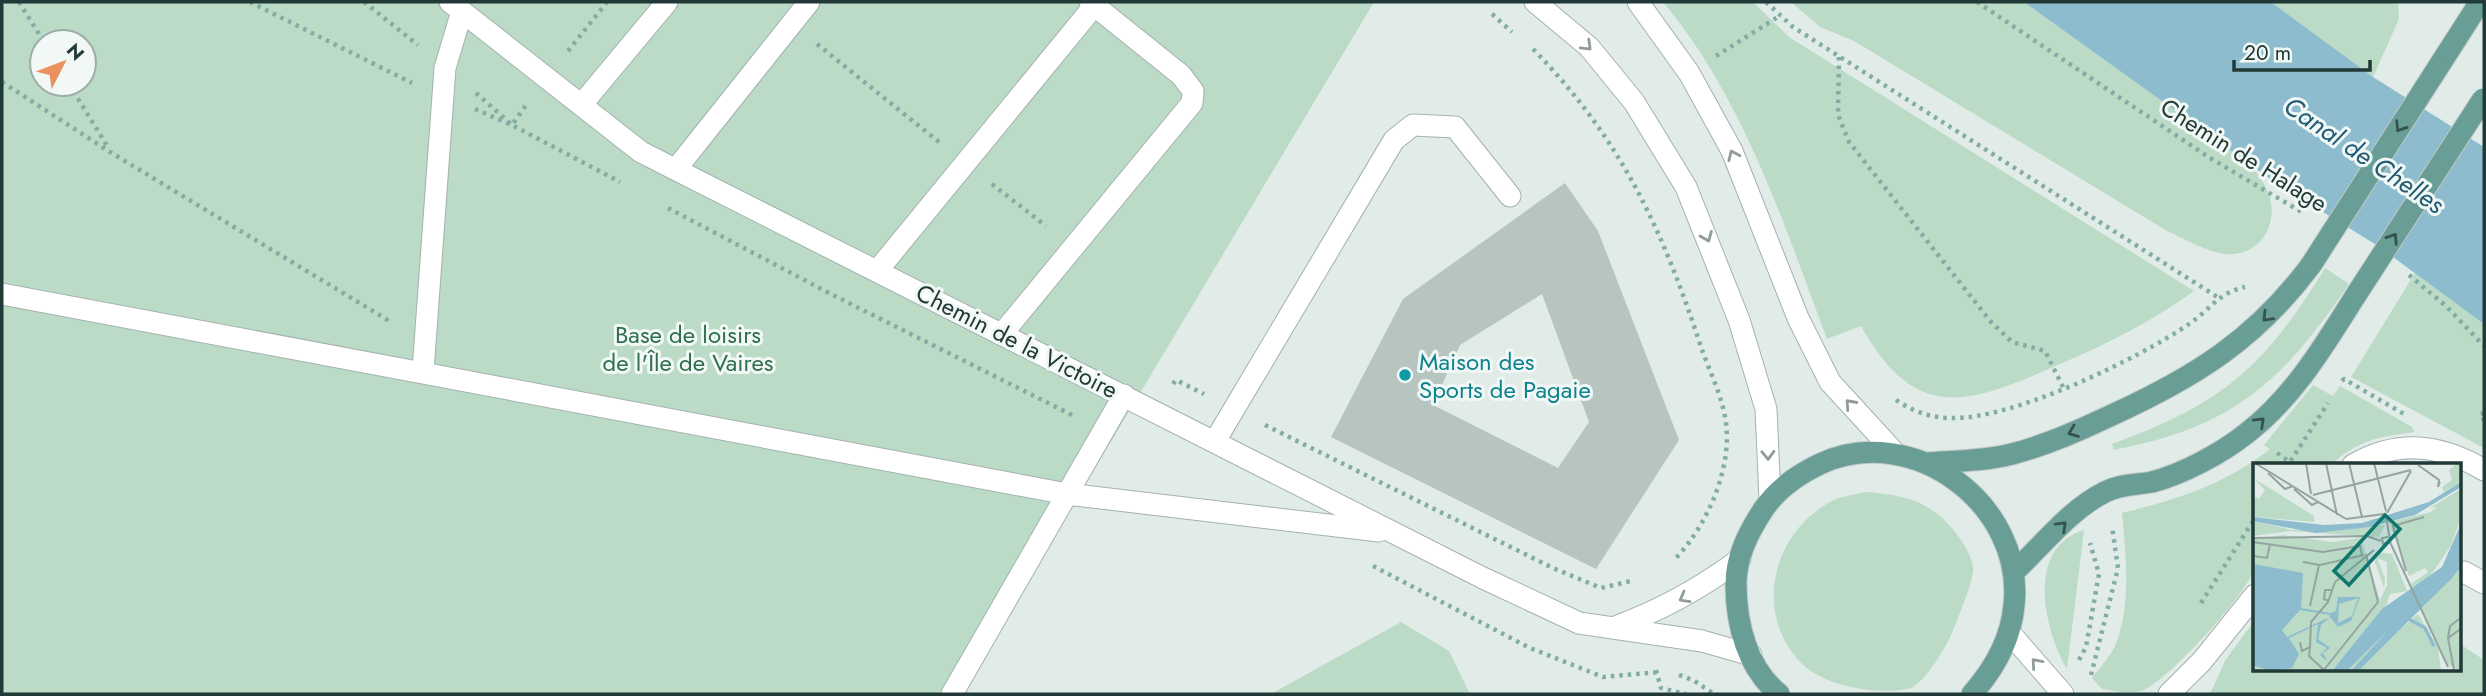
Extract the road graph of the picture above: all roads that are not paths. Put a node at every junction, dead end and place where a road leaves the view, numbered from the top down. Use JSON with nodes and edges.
{"nodes":[{"id":1,"x":667,"y":2,"type":"edge"},
{"id":2,"x":809,"y":2,"type":"edge"},
{"id":3,"x":1535,"y":2,"type":"edge"},
{"id":4,"x":1638,"y":2,"type":"edge"},
{"id":5,"x":2480,"y":2,"type":"edge"},
{"id":6,"x":1092,"y":4,"type":"edge"},
{"id":7,"x":456,"y":6,"type":"edge"},
{"id":8,"x":2484,"y":99,"type":"edge"},
{"id":9,"x":582,"y":104,"type":"junction"},
{"id":10,"x":676,"y":169,"type":"junction"},
{"id":11,"x":1510,"y":196,"type":"dead end"},
{"id":12,"x":877,"y":271,"type":"junction"},
{"id":13,"x":2,"y":294,"type":"edge"},
{"id":14,"x":1002,"y":334,"type":"junction"},
{"id":15,"x":423,"y":371,"type":"junction"},
{"id":16,"x":1124,"y":396,"type":"junction"},
{"id":17,"x":1215,"y":441,"type":"junction"},
{"id":18,"x":1896,"y":454,"type":"junction"},
{"id":19,"x":1927,"y":463,"type":"junction"},
{"id":20,"x":2357,"y":463,"type":"edge"},
{"id":21,"x":2484,"y":470,"type":"edge"},
{"id":22,"x":1067,"y":494,"type":"junction"},
{"id":23,"x":1770,"y":500,"type":"junction"},
{"id":24,"x":1395,"y":533,"type":"junction"},
{"id":25,"x":1740,"y":559,"type":"junction"},
{"id":26,"x":2464,"y":572,"type":"dead end"},
{"id":27,"x":2013,"y":573,"type":"junction"},
{"id":28,"x":2484,"y":583,"type":"edge"},
{"id":29,"x":2253,"y":598,"type":"edge"},
{"id":30,"x":1613,"y":628,"type":"junction"},
{"id":31,"x":2009,"y":632,"type":"junction"},
{"id":32,"x":1751,"y":655,"type":"junction"},
{"id":33,"x":953,"y":694,"type":"edge"},
{"id":34,"x":1779,"y":694,"type":"edge"},
{"id":35,"x":1972,"y":694,"type":"edge"},
{"id":36,"x":2063,"y":694,"type":"edge"},
{"id":37,"x":2169,"y":694,"type":"edge"}],
"edges":[{"from":1,"to":9,"type":"street"},
{"from":2,"to":10,"type":"street"},
{"from":3,"to":23,"type":"street","one_way":true},
{"from":18,"to":4,"type":"street","one_way":true},
{"from":5,"to":19,"type":"main road","one_way":true,"bridge":true},
{"from":6,"to":12,"type":"street"},
{"from":6,"to":14,"type":"street"},
{"from":7,"to":9,"type":"street","name":"Chemin de la Victoire"},
{"from":7,"to":15,"type":"street"},
{"from":27,"to":8,"type":"main road","one_way":true,"bridge":true},
{"from":9,"to":10,"type":"street","name":"Chemin de la Victoire"},
{"from":10,"to":12,"type":"street","name":"Chemin de la Victoire"},
{"from":11,"to":17,"type":"street"},
{"from":12,"to":14,"type":"street","name":"Chemin de la Victoire"},
{"from":13,"to":15,"type":"street"},
{"from":14,"to":16,"type":"street","name":"Chemin de la Victoire"},
{"from":15,"to":22,"type":"street"},
{"from":16,"to":17,"type":"street","name":"Chemin de la Victoire"},
{"from":16,"to":22,"type":"street"},
{"from":17,"to":24,"type":"street","name":"Chemin de la Victoire"},
{"from":18,"to":19,"type":"main road"},
{"from":18,"to":23,"type":"main road"},
{"from":19,"to":27,"type":"main road"},
{"from":20,"to":21,"type":"street"},
{"from":22,"to":24,"type":"street"},
{"from":22,"to":33,"type":"street"},
{"from":23,"to":25,"type":"main road"},
{"from":24,"to":30,"type":"street","name":"Chemin de la Victoire"},
{"from":25,"to":30,"type":"street","name":"Chemin de la Victoire","one_way":true},
{"from":25,"to":32,"type":"main road"},
{"from":26,"to":28,"type":"street"},
{"from":27,"to":31,"type":"main road"},
{"from":29,"to":37,"type":"street"},
{"from":30,"to":32,"type":"street","name":"Chemin de la Victoire"},
{"from":31,"to":35,"type":"main road"},
{"from":36,"to":31,"type":"street","one_way":true},
{"from":32,"to":34,"type":"main road"}]}
